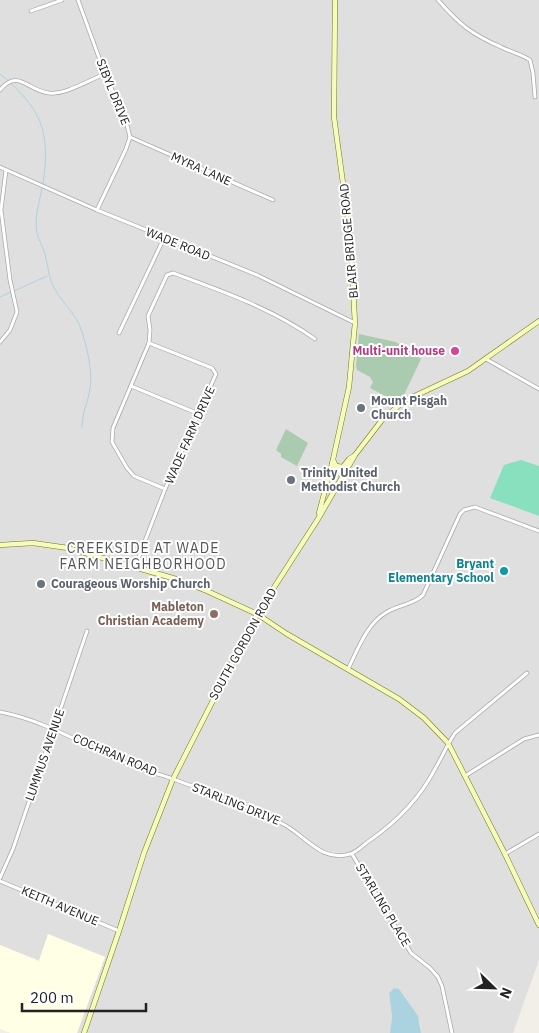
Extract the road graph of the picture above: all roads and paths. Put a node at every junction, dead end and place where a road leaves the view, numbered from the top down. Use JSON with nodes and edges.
{"nodes":[{"id":1,"x":62,"y":0,"type":"edge"},
{"id":2,"x":78,"y":0,"type":"edge"},
{"id":3,"x":335,"y":0,"type":"edge"},
{"id":4,"x":438,"y":0,"type":"edge"},
{"id":5,"x":32,"y":11,"type":"dead end"},
{"id":6,"x":105,"y":74,"type":"junction"},
{"id":7,"x":0,"y":90,"type":"edge"},
{"id":8,"x":535,"y":97,"type":"dead end"},
{"id":9,"x":130,"y":137,"type":"junction"},
{"id":10,"x":0,"y":167,"type":"edge"},
{"id":11,"x":6,"y":170,"type":"junction"},
{"id":12,"x":273,"y":200,"type":"dead end"},
{"id":13,"x":97,"y":210,"type":"junction"},
{"id":14,"x":164,"y":238,"type":"junction"},
{"id":15,"x":539,"y":321,"type":"edge"},
{"id":16,"x":355,"y":323,"type":"junction"},
{"id":17,"x":118,"y":333,"type":"dead end"},
{"id":18,"x":315,"y":339,"type":"dead end"},
{"id":19,"x":0,"y":342,"type":"edge"},
{"id":20,"x":149,"y":343,"type":"junction"},
{"id":21,"x":486,"y":359,"type":"junction"},
{"id":22,"x":131,"y":386,"type":"junction"},
{"id":23,"x":539,"y":389,"type":"edge"},
{"id":24,"x":199,"y":414,"type":"junction"},
{"id":25,"x":355,"y":455,"type":"junction"},
{"id":26,"x":333,"y":458,"type":"junction"},
{"id":27,"x":343,"y":476,"type":"junction"},
{"id":28,"x":165,"y":489,"type":"junction"},
{"id":29,"x":318,"y":519,"type":"junction"},
{"id":30,"x":539,"y":531,"type":"edge"},
{"id":31,"x":0,"y":545,"type":"edge"},
{"id":32,"x":135,"y":567,"type":"junction"},
{"id":33,"x":257,"y":614,"type":"junction"},
{"id":34,"x":87,"y":631,"type":"dead end"},
{"id":35,"x":348,"y":670,"type":"junction"},
{"id":36,"x":527,"y":673,"type":"dead end"},
{"id":37,"x":0,"y":712,"type":"edge"},
{"id":38,"x":53,"y":729,"type":"junction"},
{"id":39,"x":539,"y":735,"type":"edge"},
{"id":40,"x":448,"y":743,"type":"junction"},
{"id":41,"x":465,"y":776,"type":"junction"},
{"id":42,"x":173,"y":779,"type":"junction"},
{"id":43,"x":539,"y":834,"type":"edge"},
{"id":44,"x":352,"y":854,"type":"junction"},
{"id":45,"x":505,"y":854,"type":"junction"},
{"id":46,"x":0,"y":880,"type":"edge"},
{"id":47,"x":539,"y":925,"type":"edge"},
{"id":48,"x":119,"y":930,"type":"junction"},
{"id":49,"x":84,"y":1033,"type":"edge"},
{"id":50,"x":452,"y":1033,"type":"edge"}],
"edges":[{"from":1,"to":5,"type":"street"},
{"from":2,"to":6,"type":"street","name":"SIBYL DRIVE"},
{"from":3,"to":16,"type":"street","name":"BLAIR BRIDGE ROAD"},
{"from":4,"to":8,"type":"street"},
{"from":6,"to":7,"type":"street"},
{"from":6,"to":9,"type":"street","name":"SIBYL DRIVE"},
{"from":9,"to":12,"type":"street","name":"MYRA LANE"},
{"from":9,"to":13,"type":"street","name":"SIBYL DRIVE"},
{"from":10,"to":11,"type":"street","name":"WADE ROAD"},
{"from":11,"to":13,"type":"street","name":"WADE ROAD"},
{"from":11,"to":19,"type":"street"},
{"from":13,"to":14,"type":"street","name":"WADE ROAD"},
{"from":14,"to":16,"type":"street","name":"WADE ROAD"},
{"from":14,"to":17,"type":"street"},
{"from":15,"to":21,"type":"street","name":"SOUTH GORDON ROAD"},
{"from":16,"to":26,"type":"street","name":"BLAIR BRIDGE ROAD"},
{"from":18,"to":20,"type":"street"},
{"from":20,"to":22,"type":"street"},
{"from":20,"to":24,"type":"street","name":"WADE FARM DRIVE"},
{"from":21,"to":23,"type":"street"},
{"from":21,"to":25,"type":"street","name":"SOUTH GORDON ROAD"},
{"from":22,"to":24,"type":"street"},
{"from":22,"to":28,"type":"street"},
{"from":24,"to":28,"type":"street","name":"WADE FARM DRIVE"},
{"from":25,"to":26,"type":"street"},
{"from":25,"to":27,"type":"street","name":"SOUTH GORDON ROAD"},
{"from":26,"to":27,"type":"street"},
{"from":26,"to":29,"type":"street","name":"BLAIR BRIDGE ROAD"},
{"from":27,"to":29,"type":"street","name":"SOUTH GORDON ROAD"},
{"from":28,"to":32,"type":"street","name":"WADE FARM DRIVE"},
{"from":29,"to":33,"type":"street","name":"SOUTH GORDON ROAD"},
{"from":30,"to":35,"type":"street"},
{"from":31,"to":32,"type":"street"},
{"from":32,"to":33,"type":"street"},
{"from":33,"to":35,"type":"street"},
{"from":33,"to":42,"type":"street","name":"SOUTH GORDON ROAD"},
{"from":34,"to":38,"type":"street","name":"LUMMUS AVENUE"},
{"from":35,"to":40,"type":"street"},
{"from":36,"to":40,"type":"street"},
{"from":37,"to":38,"type":"street","name":"COCHRAN ROAD"},
{"from":38,"to":42,"type":"street","name":"COCHRAN ROAD"},
{"from":38,"to":46,"type":"street","name":"LUMMUS AVENUE"},
{"from":39,"to":41,"type":"street"},
{"from":40,"to":41,"type":"street"},
{"from":40,"to":44,"type":"street"},
{"from":41,"to":45,"type":"street"},
{"from":42,"to":44,"type":"street","name":"STARLING DRIVE"},
{"from":42,"to":48,"type":"street","name":"SOUTH GORDON ROAD"},
{"from":43,"to":45,"type":"street"},
{"from":44,"to":50,"type":"street","name":"STARLING PLACE"},
{"from":45,"to":47,"type":"street"},
{"from":46,"to":48,"type":"street","name":"KEITH AVENUE"},
{"from":48,"to":49,"type":"street","name":"SOUTH GORDON ROAD"}]}
